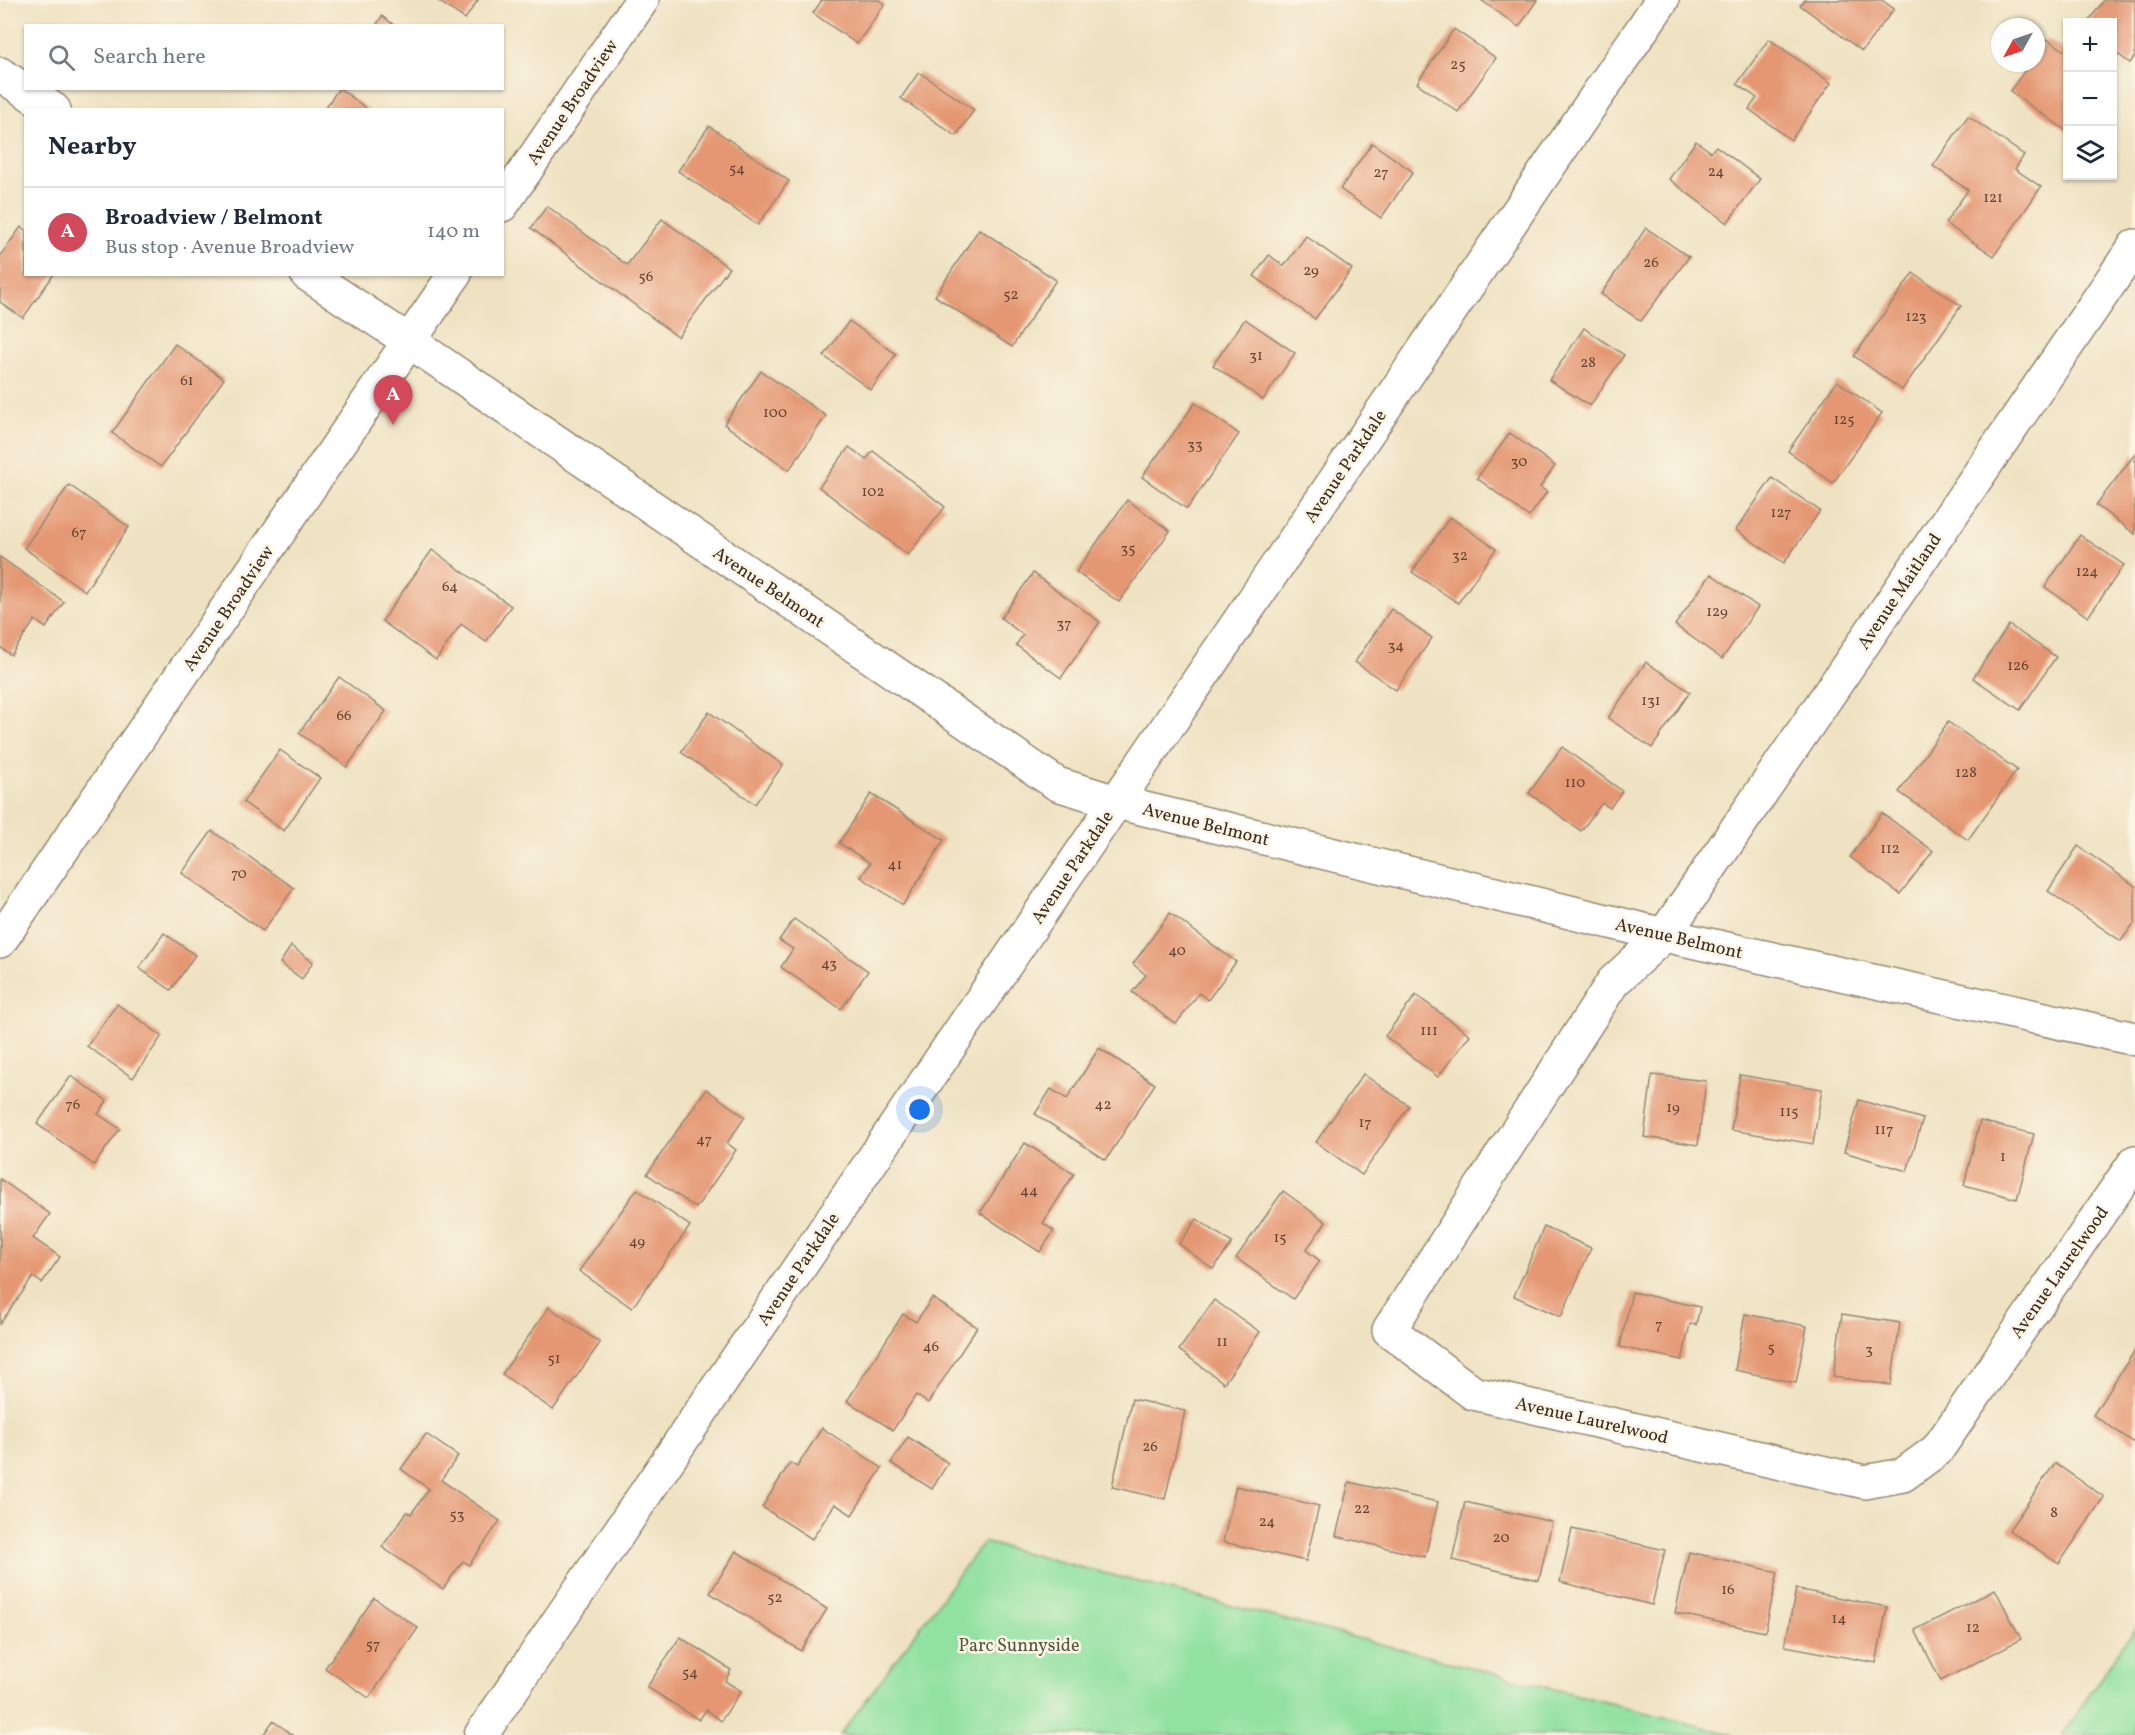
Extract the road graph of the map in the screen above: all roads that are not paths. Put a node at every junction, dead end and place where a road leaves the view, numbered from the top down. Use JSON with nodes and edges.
{"nodes":[{"id":1,"x":642,"y":0,"type":"edge"},
{"id":2,"x":1662,"y":0,"type":"edge"},
{"id":3,"x":0,"y":74,"type":"edge"},
{"id":4,"x":24,"y":90,"type":"edge"},
{"id":5,"x":24,"y":90,"type":"edge"},
{"id":6,"x":51,"y":108,"type":"edge"},
{"id":7,"x":504,"y":202,"type":"edge"},
{"id":8,"x":2135,"y":246,"type":"edge"},
{"id":9,"x":310,"y":276,"type":"edge"},
{"id":10,"x":454,"y":276,"type":"edge"},
{"id":11,"x":410,"y":340,"type":"junction"},
{"id":12,"x":1116,"y":802,"type":"junction"},
{"id":13,"x":1664,"y":935,"type":"junction"},
{"id":14,"x":0,"y":941,"type":"edge"},
{"id":15,"x":2135,"y":1040,"type":"edge"},
{"id":16,"x":2135,"y":1162,"type":"edge"},
{"id":17,"x":481,"y":1735,"type":"edge"}],
"edges":[{"from":1,"to":7,"type":"street","name":"Avenue Broadview"},
{"from":2,"to":12,"type":"street","name":"Avenue Parkdale"},
{"from":3,"to":5,"type":"street"},
{"from":4,"to":6,"type":"street"},
{"from":8,"to":13,"type":"street","name":"Avenue Maitland"},
{"from":9,"to":11,"type":"street","name":"Avenue Belmont"},
{"from":10,"to":11,"type":"street","name":"Avenue Broadview"},
{"from":11,"to":12,"type":"street","name":"Avenue Belmont"},
{"from":11,"to":14,"type":"street","name":"Avenue Broadview"},
{"from":12,"to":13,"type":"street","name":"Avenue Belmont"},
{"from":12,"to":17,"type":"street","name":"Avenue Parkdale"},
{"from":13,"to":15,"type":"street","name":"Avenue Belmont"},
{"from":13,"to":16,"type":"street","name":"Avenue Laurelwood"}]}
